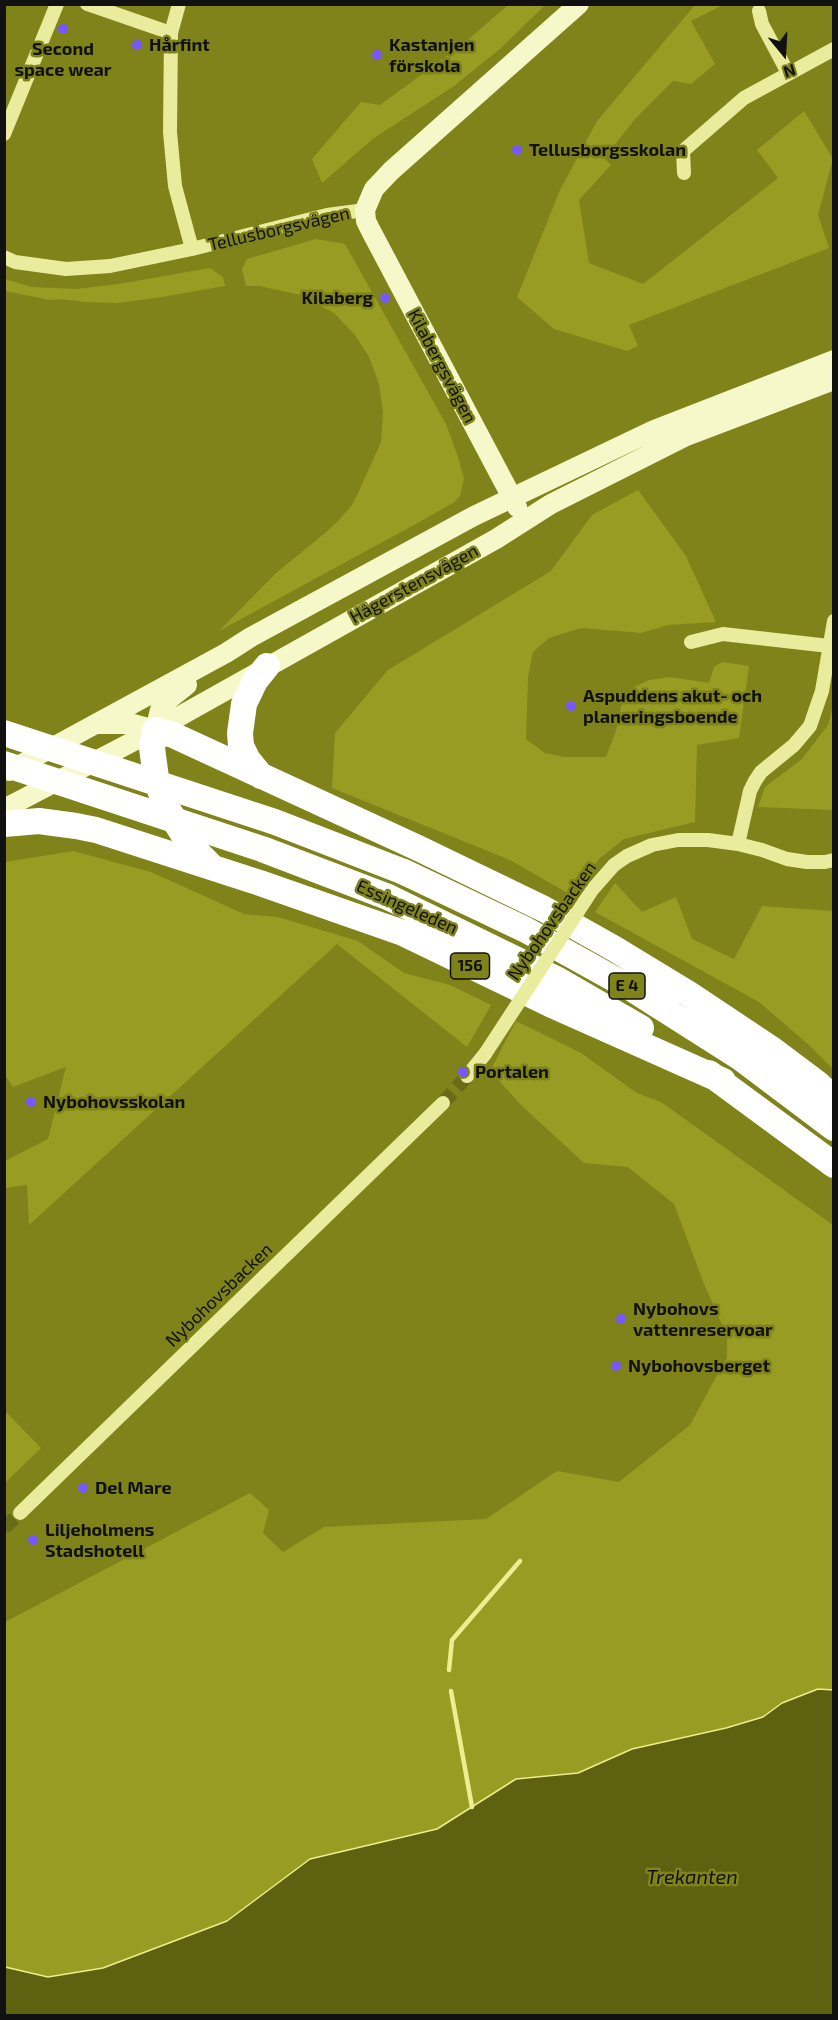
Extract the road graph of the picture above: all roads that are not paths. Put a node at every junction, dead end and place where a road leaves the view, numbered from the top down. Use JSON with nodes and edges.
{"nodes":[{"id":1,"x":57,"y":4,"type":"edge"},
{"id":2,"x":87,"y":4,"type":"edge"},
{"id":3,"x":178,"y":4,"type":"edge"},
{"id":4,"x":579,"y":4,"type":"edge"},
{"id":5,"x":759,"y":10,"type":"dead end"},
{"id":6,"x":171,"y":33,"type":"junction"},
{"id":7,"x":834,"y":49,"type":"edge"},
{"id":8,"x":788,"y":73,"type":"junction"},
{"id":9,"x":4,"y":134,"type":"edge"},
{"id":10,"x":684,"y":173,"type":"dead end"},
{"id":11,"x":365,"y":210,"type":"junction"},
{"id":12,"x":192,"y":249,"type":"junction"},
{"id":13,"x":4,"y":257,"type":"edge"},
{"id":14,"x":834,"y":360,"type":"edge"},
{"id":15,"x":834,"y":380,"type":"edge"},
{"id":16,"x":658,"y":439,"type":"junction"},
{"id":17,"x":512,"y":497,"type":"junction"},
{"id":18,"x":525,"y":520,"type":"junction"},
{"id":19,"x":834,"y":621,"type":"edge"},
{"id":20,"x":691,"y":642,"type":"dead end"},
{"id":21,"x":829,"y":646,"type":"junction"},
{"id":22,"x":226,"y":653,"type":"junction"},
{"id":23,"x":267,"y":666,"type":"junction"},
{"id":24,"x":96,"y":724,"type":"junction"},
{"id":25,"x":4,"y":733,"type":"edge"},
{"id":26,"x":153,"y":739,"type":"junction"},
{"id":27,"x":4,"y":764,"type":"edge"},
{"id":28,"x":4,"y":774,"type":"edge"},
{"id":29,"x":261,"y":777,"type":"junction"},
{"id":30,"x":4,"y":809,"type":"edge"},
{"id":31,"x":4,"y":824,"type":"edge"},
{"id":32,"x":738,"y":844,"type":"junction"},
{"id":33,"x":834,"y":860,"type":"edge"},
{"id":34,"x":212,"y":867,"type":"junction"},
{"id":35,"x":467,"y":1076,"type":"tunnel mouth"},
{"id":36,"x":723,"y":1081,"type":"junction"},
{"id":37,"x":834,"y":1099,"type":"edge"},
{"id":38,"x":443,"y":1103,"type":"tunnel mouth"},
{"id":39,"x":834,"y":1128,"type":"edge"},
{"id":40,"x":834,"y":1165,"type":"edge"},
{"id":41,"x":20,"y":1513,"type":"tunnel mouth"}],
"edges":[{"from":1,"to":9,"type":"street"},
{"from":2,"to":6,"type":"street"},
{"from":3,"to":6,"type":"street"},
{"from":4,"to":11,"type":"street","name":"Tellusborgsvägen"},
{"from":5,"to":8,"type":"street"},
{"from":6,"to":12,"type":"street"},
{"from":7,"to":8,"type":"street"},
{"from":8,"to":10,"type":"street"},
{"from":11,"to":12,"type":"street","name":"Tellusborgsvägen"},
{"from":11,"to":17,"type":"street","name":"Kilabergsvägen"},
{"from":12,"to":13,"type":"street","name":"Tellusborgsvägen"},
{"from":14,"to":16,"type":"street","name":"Hägerstensvägen"},
{"from":15,"to":16,"type":"street","name":"Hägerstensvägen"},
{"from":16,"to":17,"type":"street","name":"Hägerstensvägen"},
{"from":16,"to":18,"type":"street","name":"Hägerstensvägen"},
{"from":17,"to":18,"type":"street","name":"Kilabergsvägen"},
{"from":17,"to":22,"type":"street","name":"Hägerstensvägen"},
{"from":18,"to":23,"type":"street","name":"Hägerstensvägen"},
{"from":19,"to":21,"type":"street"},
{"from":20,"to":21,"type":"street"},
{"from":21,"to":32,"type":"street"},
{"from":22,"to":24,"type":"street","name":"Hägerstensvägen"},
{"from":22,"to":26,"type":"street"},
{"from":23,"to":26,"type":"street","name":"Hägerstensvägen"},
{"from":23,"to":29,"type":"highway"},
{"from":24,"to":26,"type":"street"},
{"from":24,"to":28,"type":"street","name":"Hägerstensvägen"},
{"from":25,"to":39,"type":"highway","name":"Essingeleden","number":"E 4","bridge":true},
{"from":26,"to":29,"type":"highway"},
{"from":26,"to":30,"type":"street","name":"Hägerstensvägen"},
{"from":26,"to":34,"type":"highway","number":"156"},
{"from":27,"to":36,"type":"highway","name":"Essingeleden","number":"E 4","bridge":true},
{"from":29,"to":37,"type":"highway"},
{"from":31,"to":34,"type":"highway","number":"156"},
{"from":32,"to":33,"type":"street","name":"Nybohovsbacken"},
{"from":32,"to":35,"type":"street","name":"Nybohovsbacken","bridge":true},
{"from":34,"to":36,"type":"highway","number":"156"},
{"from":36,"to":40,"type":"highway","name":"Essingeleden","number":"E 4"},
{"from":38,"to":41,"type":"street","name":"Nybohovsbacken"}]}
